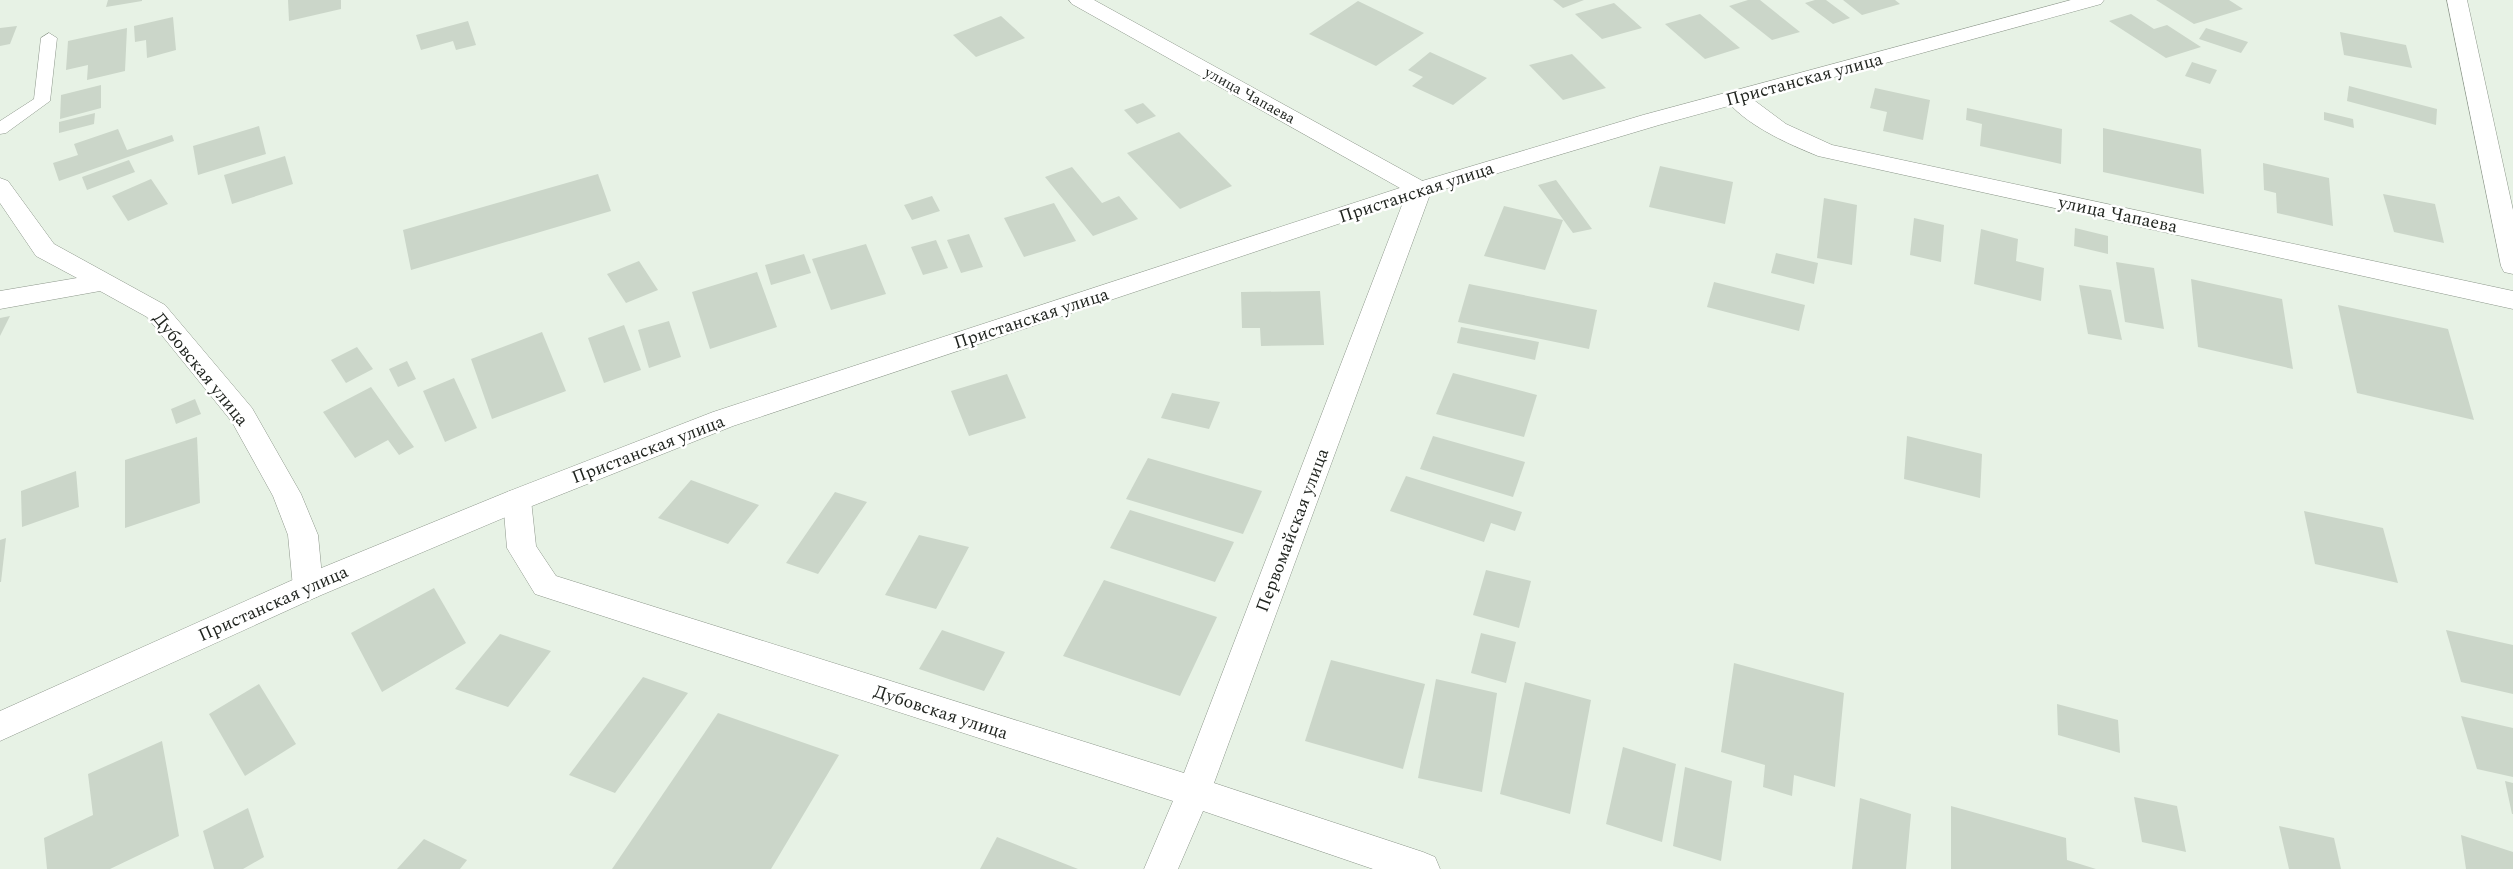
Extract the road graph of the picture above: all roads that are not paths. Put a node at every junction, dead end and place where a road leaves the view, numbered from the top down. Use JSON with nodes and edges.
{"nodes":[{"id":1,"x":1079,"y":0,"type":"edge"},
{"id":2,"x":2094,"y":0,"type":"edge"},
{"id":3,"x":2457,"y":0,"type":"edge"},
{"id":4,"x":49,"y":38,"type":"dead end"},
{"id":5,"x":1735,"y":98,"type":"junction"},
{"id":6,"x":0,"y":129,"type":"edge"},
{"id":7,"x":0,"y":186,"type":"edge"},
{"id":8,"x":1420,"y":189,"type":"junction"},
{"id":9,"x":2513,"y":266,"type":"edge"},
{"id":10,"x":104,"y":282,"type":"junction"},
{"id":11,"x":0,"y":300,"type":"edge"},
{"id":12,"x":2513,"y":300,"type":"edge"},
{"id":13,"x":517,"y":500,"type":"junction"},
{"id":14,"x":308,"y":587,"type":"junction"},
{"id":15,"x":0,"y":726,"type":"edge"},
{"id":16,"x":1194,"y":792,"type":"junction"},
{"id":17,"x":1161,"y":869,"type":"edge"},
{"id":18,"x":1423,"y":869,"type":"edge"}],
"edges":[{"from":1,"to":8,"type":"street","name":"улица Чапаева"},
{"from":2,"to":5,"type":"street","name":"Пристанская улица"},
{"from":3,"to":9,"type":"street"},
{"from":4,"to":6,"type":"lane"},
{"from":5,"to":8,"type":"street","name":"Пристанская улица"},
{"from":5,"to":12,"type":"street","name":"улица Чапаева"},
{"from":7,"to":10,"type":"street","name":"Дубовская улица"},
{"from":8,"to":13,"type":"street","name":"Пристанская улица"},
{"from":8,"to":16,"type":"street","name":"Первомайская улица"},
{"from":10,"to":11,"type":"street"},
{"from":10,"to":14,"type":"street","name":"Дубовская улица"},
{"from":13,"to":14,"type":"street","name":"Пристанская улица"},
{"from":13,"to":16,"type":"street","name":"Дубовская улица"},
{"from":14,"to":15,"type":"street","name":"Пристанская улица"},
{"from":16,"to":17,"type":"street","name":"Первомайская улица"},
{"from":16,"to":18,"type":"street","name":"Дубовская улица"}]}
